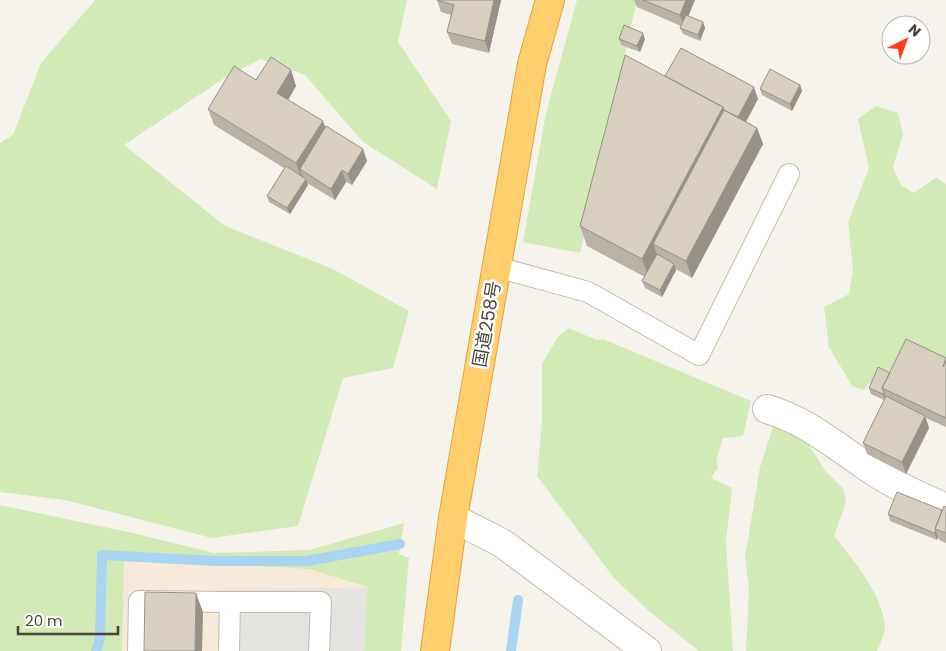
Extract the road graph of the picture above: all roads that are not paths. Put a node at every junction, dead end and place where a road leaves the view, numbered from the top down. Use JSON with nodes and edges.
{"nodes":[{"id":1,"x":550,"y":0,"type":"edge"},
{"id":2,"x":789,"y":174,"type":"dead end"},
{"id":3,"x":497,"y":268,"type":"junction"},
{"id":4,"x":767,"y":409,"type":"dead end"},
{"id":5,"x":946,"y":508,"type":"edge"},
{"id":6,"x":453,"y":518,"type":"junction"},
{"id":7,"x":230,"y":602,"type":"junction"},
{"id":8,"x":138,"y":651,"type":"edge"},
{"id":9,"x":229,"y":651,"type":"edge"},
{"id":10,"x":320,"y":651,"type":"edge"},
{"id":11,"x":435,"y":651,"type":"edge"},
{"id":12,"x":647,"y":651,"type":"edge"}],
"edges":[{"from":1,"to":3,"type":"highway","name":"国道258号"},
{"from":2,"to":3,"type":"lane"},
{"from":3,"to":6,"type":"highway","name":"国道258号"},
{"from":4,"to":5,"type":"street"},
{"from":6,"to":11,"type":"highway","name":"国道258号"},
{"from":6,"to":12,"type":"street"},
{"from":7,"to":8,"type":"lane"},
{"from":7,"to":9,"type":"lane"},
{"from":7,"to":10,"type":"lane"}]}
